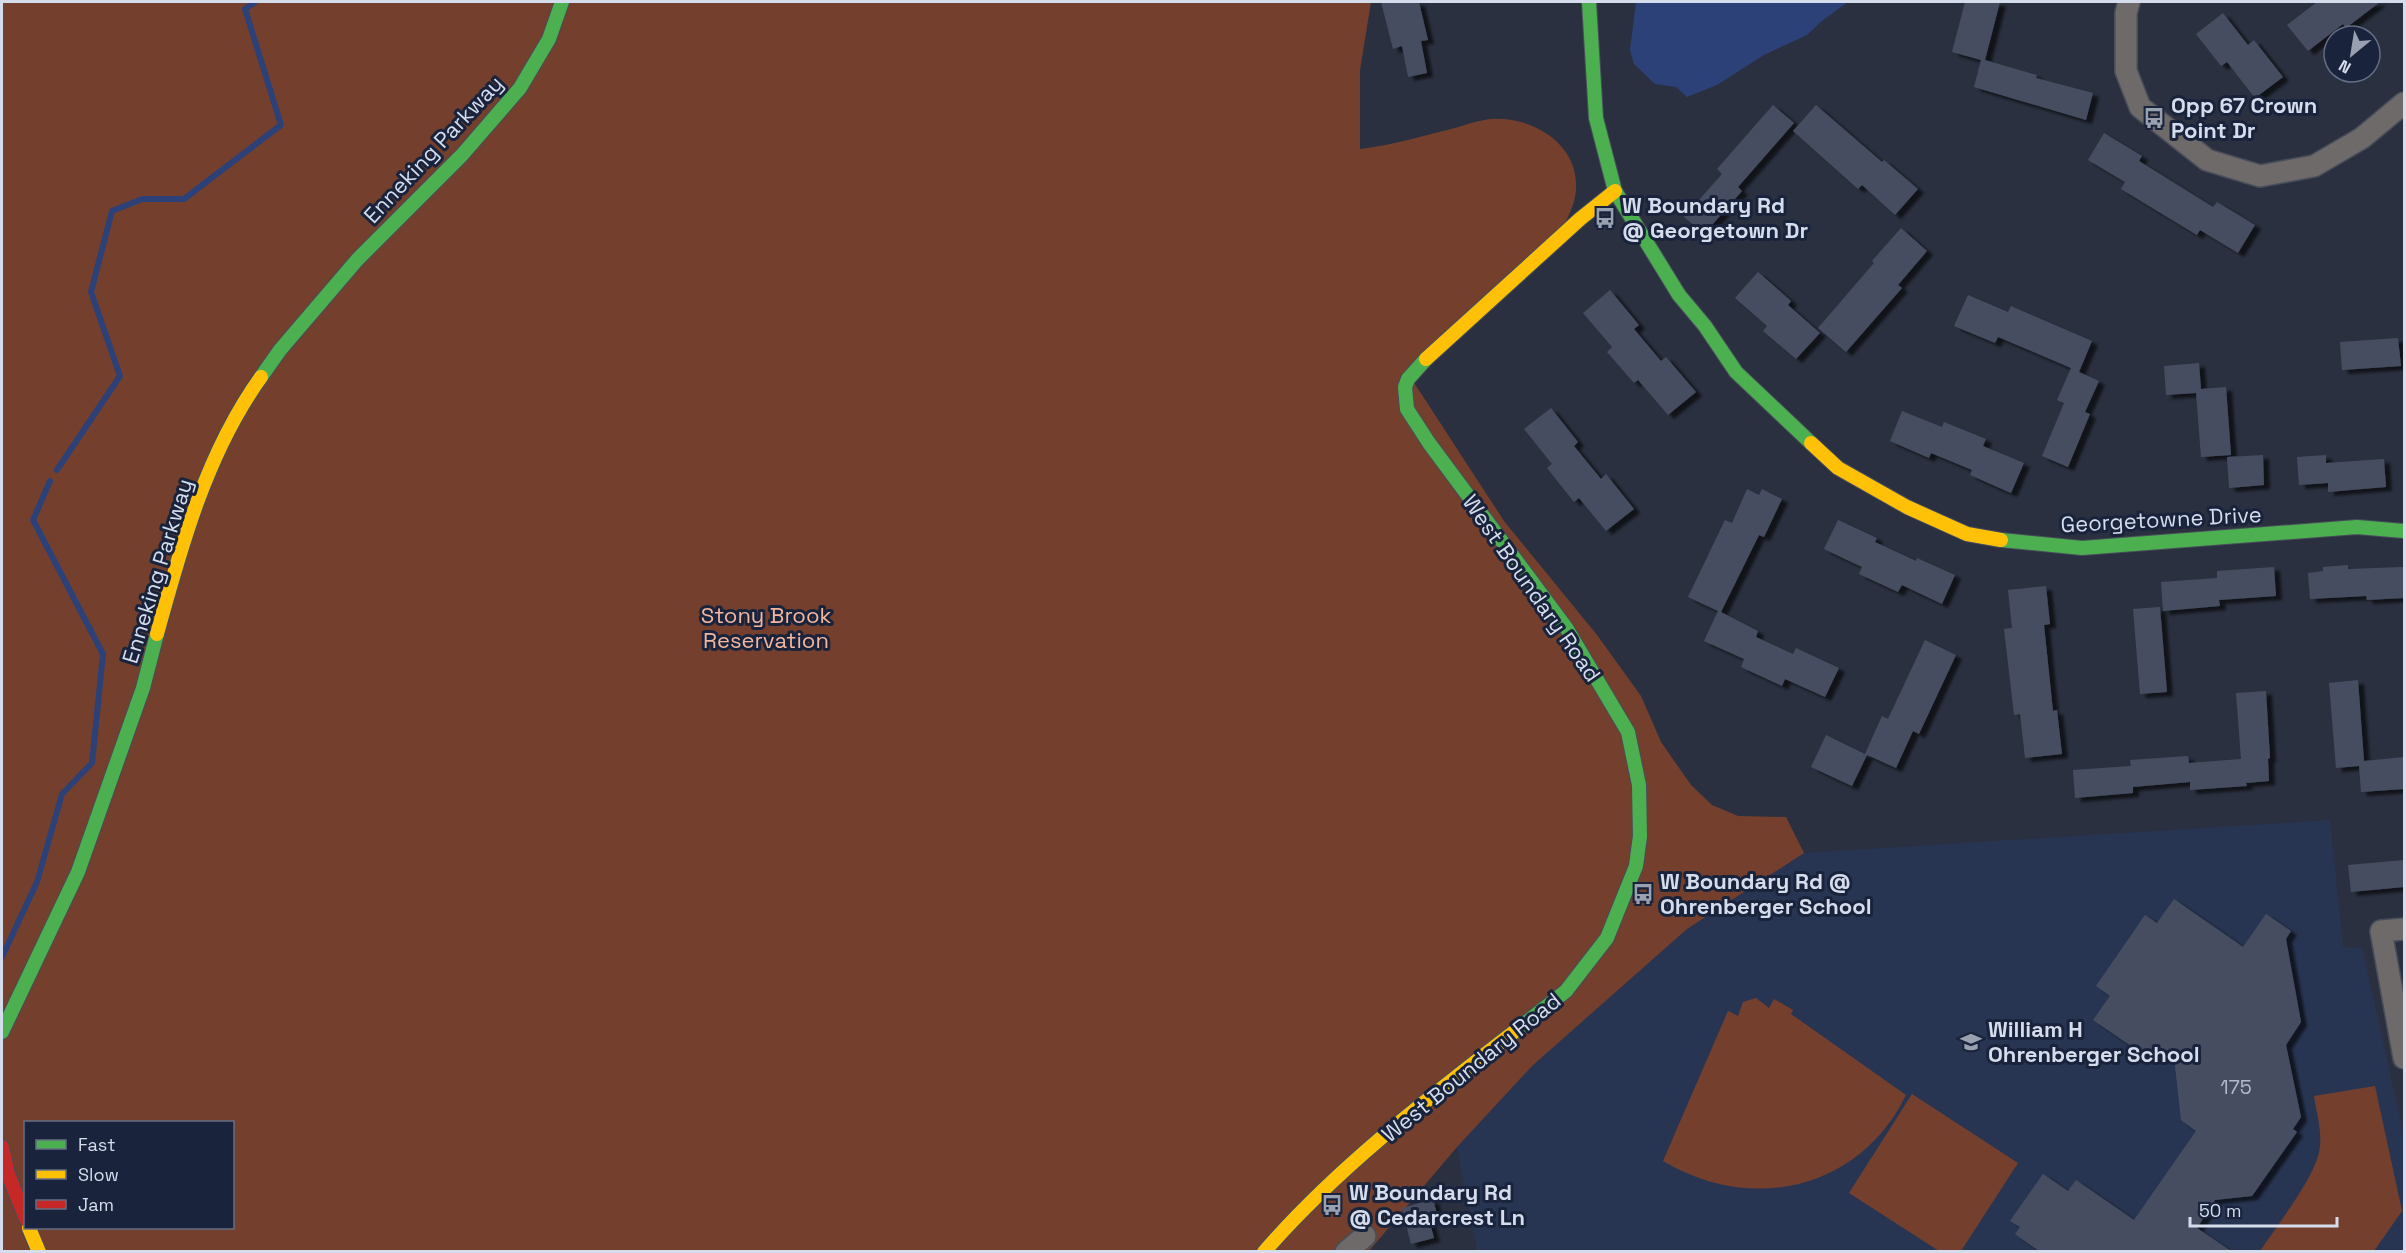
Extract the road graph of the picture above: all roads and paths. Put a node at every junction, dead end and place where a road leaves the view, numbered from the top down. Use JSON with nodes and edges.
{"nodes":[{"id":1,"x":562,"y":2,"type":"edge"},
{"id":2,"x":1588,"y":2,"type":"edge"},
{"id":3,"x":2129,"y":2,"type":"edge"},
{"id":4,"x":2404,"y":103,"type":"edge"},
{"id":5,"x":1616,"y":191,"type":"junction"},
{"id":6,"x":2404,"y":531,"type":"edge"},
{"id":7,"x":2404,"y":929,"type":"edge"},
{"id":8,"x":2,"y":1032,"type":"edge"},
{"id":9,"x":2404,"y":1058,"type":"edge"},
{"id":10,"x":2,"y":1147,"type":"edge"},
{"id":11,"x":24,"y":1214,"type":"edge"},
{"id":12,"x":30,"y":1229,"type":"edge"},
{"id":13,"x":1365,"y":1244,"type":"edge"},
{"id":14,"x":39,"y":1251,"type":"edge"},
{"id":15,"x":1264,"y":1251,"type":"edge"},
{"id":16,"x":1346,"y":1251,"type":"edge"}],
"edges":[{"from":1,"to":8,"type":"street","name":"Enneking Parkway"},
{"from":2,"to":5,"type":"street","name":"Georgetowne Drive"},
{"from":3,"to":4,"type":"street"},
{"from":5,"to":6,"type":"street","name":"Georgetowne Drive"},
{"from":5,"to":15,"type":"street","name":"West Boundary Road"},
{"from":7,"to":9,"type":"street"},
{"from":10,"to":11,"type":"street"},
{"from":12,"to":14,"type":"street"},
{"from":13,"to":16,"type":"street"}]}
